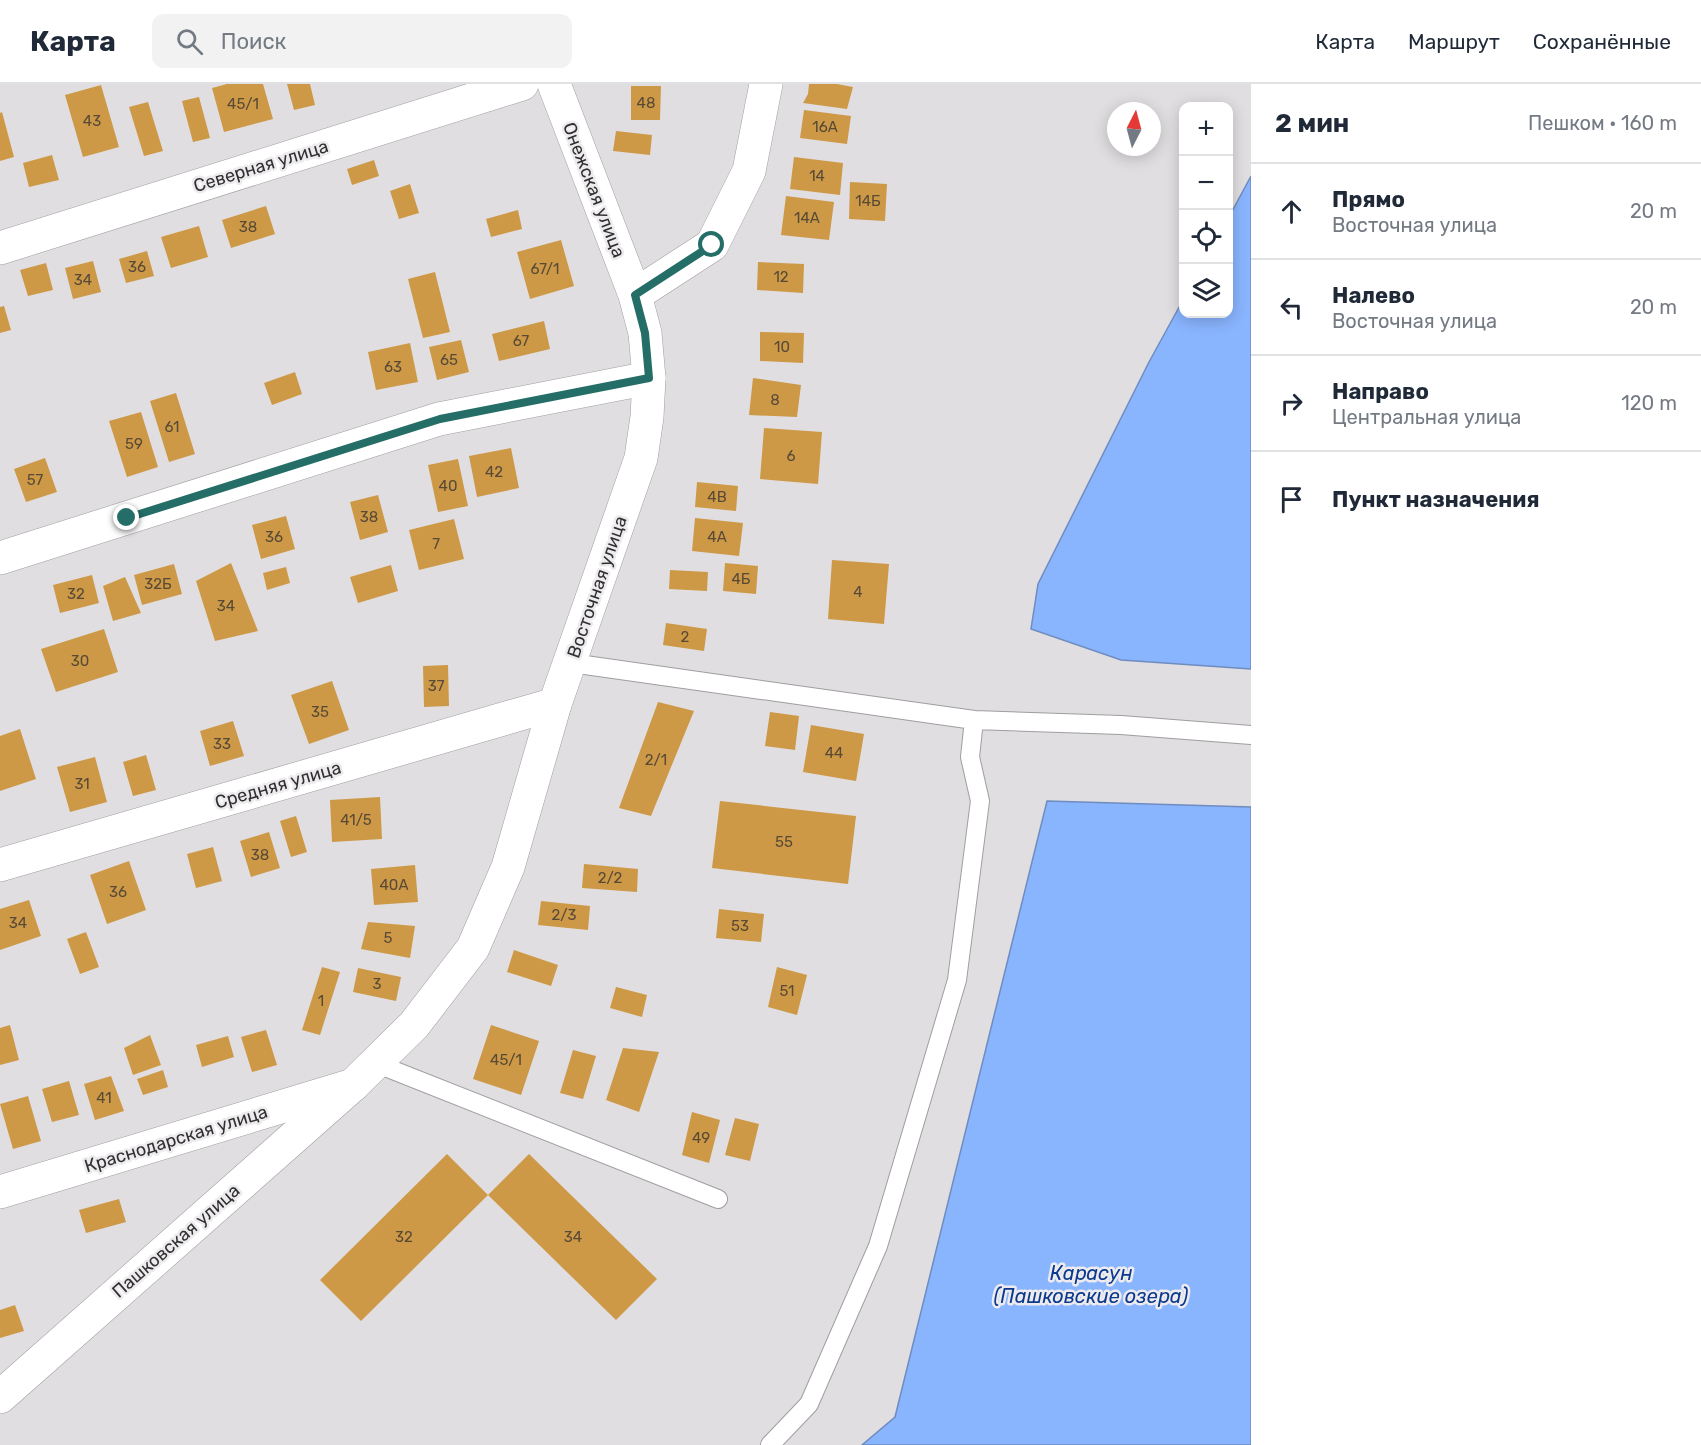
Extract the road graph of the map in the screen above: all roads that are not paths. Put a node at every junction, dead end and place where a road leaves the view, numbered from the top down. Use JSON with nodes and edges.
{"nodes":[{"id":1,"x":522,"y":84,"type":"edge"},
{"id":2,"x":554,"y":84,"type":"edge"},
{"id":3,"x":766,"y":84,"type":"edge"},
{"id":4,"x":0,"y":248,"type":"edge"},
{"id":5,"x":635,"y":295,"type":"junction"},
{"id":6,"x":649,"y":378,"type":"junction"},
{"id":7,"x":0,"y":558,"type":"edge"},
{"id":8,"x":571,"y":663,"type":"junction"},
{"id":9,"x":555,"y":704,"type":"junction"},
{"id":10,"x":974,"y":720,"type":"junction"},
{"id":11,"x":1251,"y":735,"type":"edge"},
{"id":12,"x":0,"y":865,"type":"edge"},
{"id":13,"x":364,"y":1074,"type":"junction"},
{"id":14,"x":0,"y":1192,"type":"edge"},
{"id":15,"x":718,"y":1199,"type":"dead end"},
{"id":16,"x":0,"y":1397,"type":"edge"},
{"id":17,"x":770,"y":1445,"type":"edge"}],
"edges":[{"from":1,"to":4,"type":"street","name":"Северная улица"},
{"from":2,"to":5,"type":"street","name":"Онежская улица"},
{"from":3,"to":5,"type":"street"},
{"from":5,"to":6,"type":"street","name":"Восточная улица"},
{"from":6,"to":7,"type":"street"},
{"from":6,"to":8,"type":"street","name":"Восточная улица"},
{"from":8,"to":9,"type":"street","name":"Восточная улица"},
{"from":8,"to":10,"type":"lane"},
{"from":9,"to":12,"type":"street","name":"Средняя улица"},
{"from":9,"to":13,"type":"street","name":"Восточная улица"},
{"from":10,"to":11,"type":"lane"},
{"from":10,"to":17,"type":"lane"},
{"from":13,"to":14,"type":"street","name":"Краснодарская улица"},
{"from":13,"to":15,"type":"lane"},
{"from":13,"to":16,"type":"street","name":"Пашковская улица"}]}
